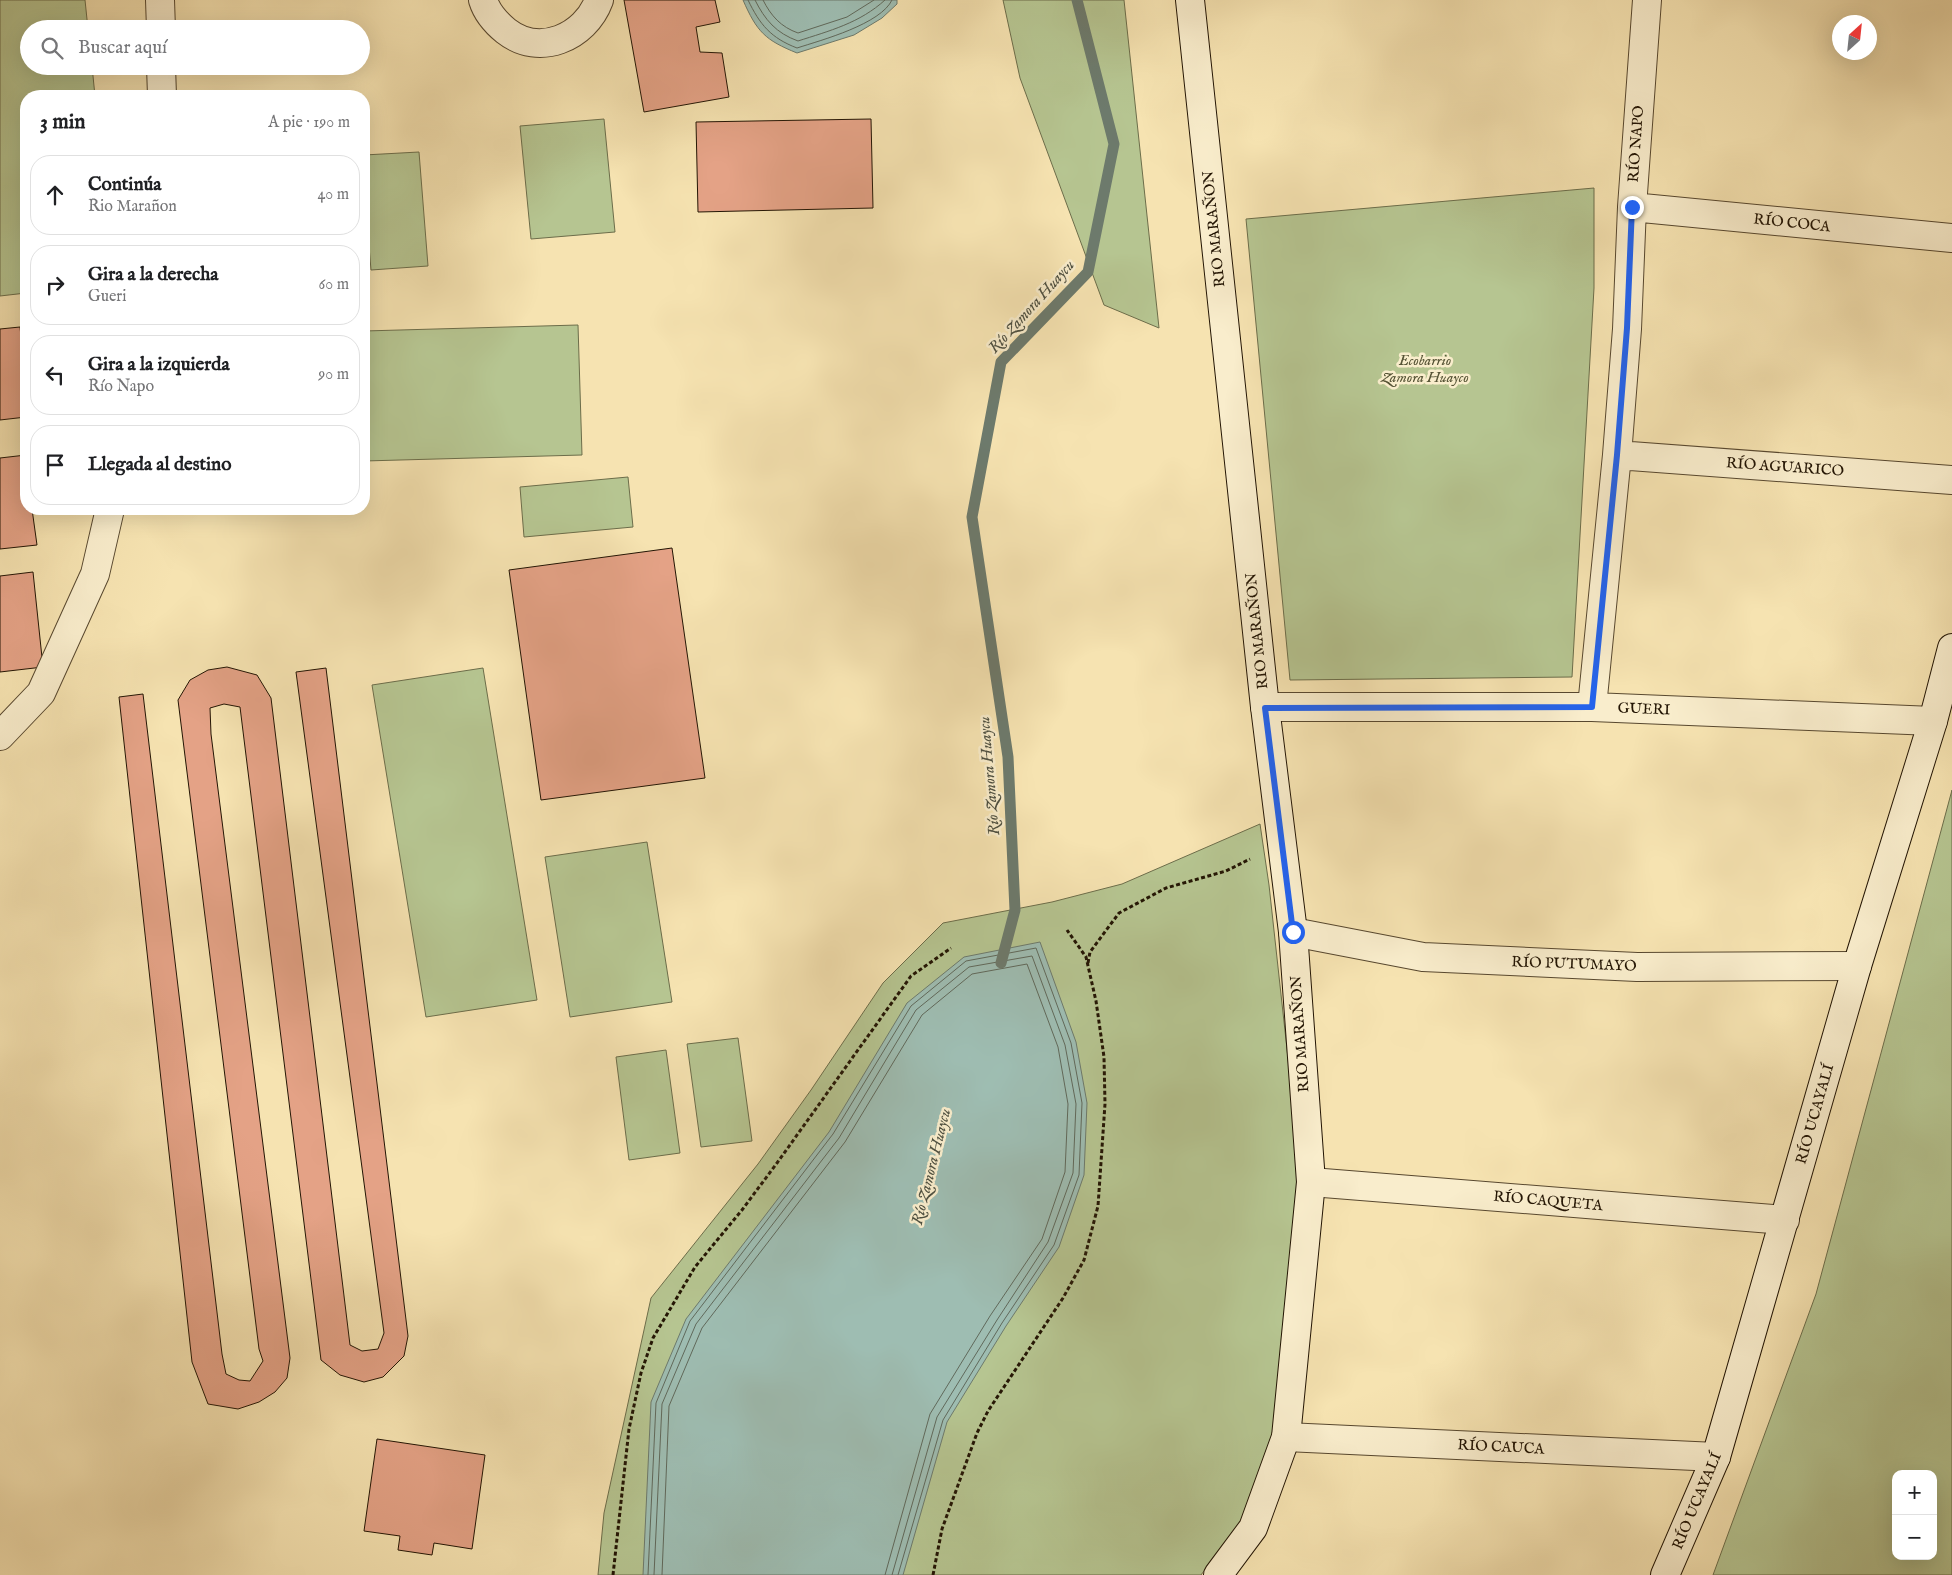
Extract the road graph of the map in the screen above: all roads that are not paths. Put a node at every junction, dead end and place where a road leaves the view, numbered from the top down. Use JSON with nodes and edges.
{"nodes":[{"id":1,"x":160,"y":0,"type":"edge"},
{"id":2,"x":483,"y":0,"type":"edge"},
{"id":3,"x":599,"y":0,"type":"edge"},
{"id":4,"x":1190,"y":0,"type":"edge"},
{"id":5,"x":1647,"y":0,"type":"edge"},
{"id":6,"x":161,"y":20,"type":"edge"},
{"id":7,"x":161,"y":75,"type":"edge"},
{"id":8,"x":162,"y":90,"type":"edge"},
{"id":9,"x":1632,"y":207,"type":"junction"},
{"id":10,"x":1952,"y":238,"type":"edge"},
{"id":11,"x":1617,"y":455,"type":"junction"},
{"id":12,"x":1952,"y":480,"type":"edge"},
{"id":13,"x":109,"y":515,"type":"edge"},
{"id":14,"x":1952,"y":648,"type":"edge"},
{"id":15,"x":1592,"y":707,"type":"junction"},
{"id":16,"x":1265,"y":708,"type":"junction"},
{"id":17,"x":1933,"y":721,"type":"junction"},
{"id":18,"x":0,"y":736,"type":"edge"},
{"id":19,"x":1293,"y":932,"type":"junction"},
{"id":20,"x":1857,"y":966,"type":"junction"},
{"id":21,"x":1311,"y":1182,"type":"junction"},
{"id":22,"x":1785,"y":1220,"type":"junction"},
{"id":23,"x":1286,"y":1437,"type":"junction"},
{"id":24,"x":1716,"y":1457,"type":"junction"},
{"id":25,"x":1218,"y":1575,"type":"edge"},
{"id":26,"x":1665,"y":1575,"type":"edge"}],
"edges":[{"from":1,"to":6,"type":"street"},
{"from":2,"to":3,"type":"street"},
{"from":4,"to":16,"type":"street","name":"RIO MARAÑON"},
{"from":5,"to":9,"type":"street","name":"RÍO NAPO"},
{"from":7,"to":8,"type":"street"},
{"from":9,"to":10,"type":"street","name":"RÍO COCA"},
{"from":9,"to":11,"type":"street","name":"RÍO NAPO"},
{"from":11,"to":12,"type":"street","name":"RÍO AGUARICO"},
{"from":11,"to":15,"type":"street","name":"RÍO NAPO"},
{"from":13,"to":18,"type":"street"},
{"from":14,"to":17,"type":"street","name":"RÍO UCAYALÍ"},
{"from":15,"to":16,"type":"street","name":"GUERI"},
{"from":15,"to":17,"type":"street","name":"GUERI"},
{"from":16,"to":19,"type":"street","name":"RIO MARAÑON"},
{"from":17,"to":20,"type":"street","name":"RÍO UCAYALÍ"},
{"from":19,"to":20,"type":"street","name":"RÍO PUTUMAYO"},
{"from":19,"to":21,"type":"street","name":"RIO MARAÑON"},
{"from":20,"to":22,"type":"street","name":"RÍO UCAYALÍ"},
{"from":21,"to":22,"type":"street","name":"RÍO CAQUETA"},
{"from":21,"to":23,"type":"street","name":"RIO MARAÑON"},
{"from":22,"to":24,"type":"street","name":"RÍO UCAYALÍ"},
{"from":23,"to":24,"type":"street","name":"RÍO CAUCA"},
{"from":23,"to":25,"type":"street","name":"RIO MARAÑON"},
{"from":24,"to":26,"type":"street","name":"RÍO UCAYALÍ"}]}
